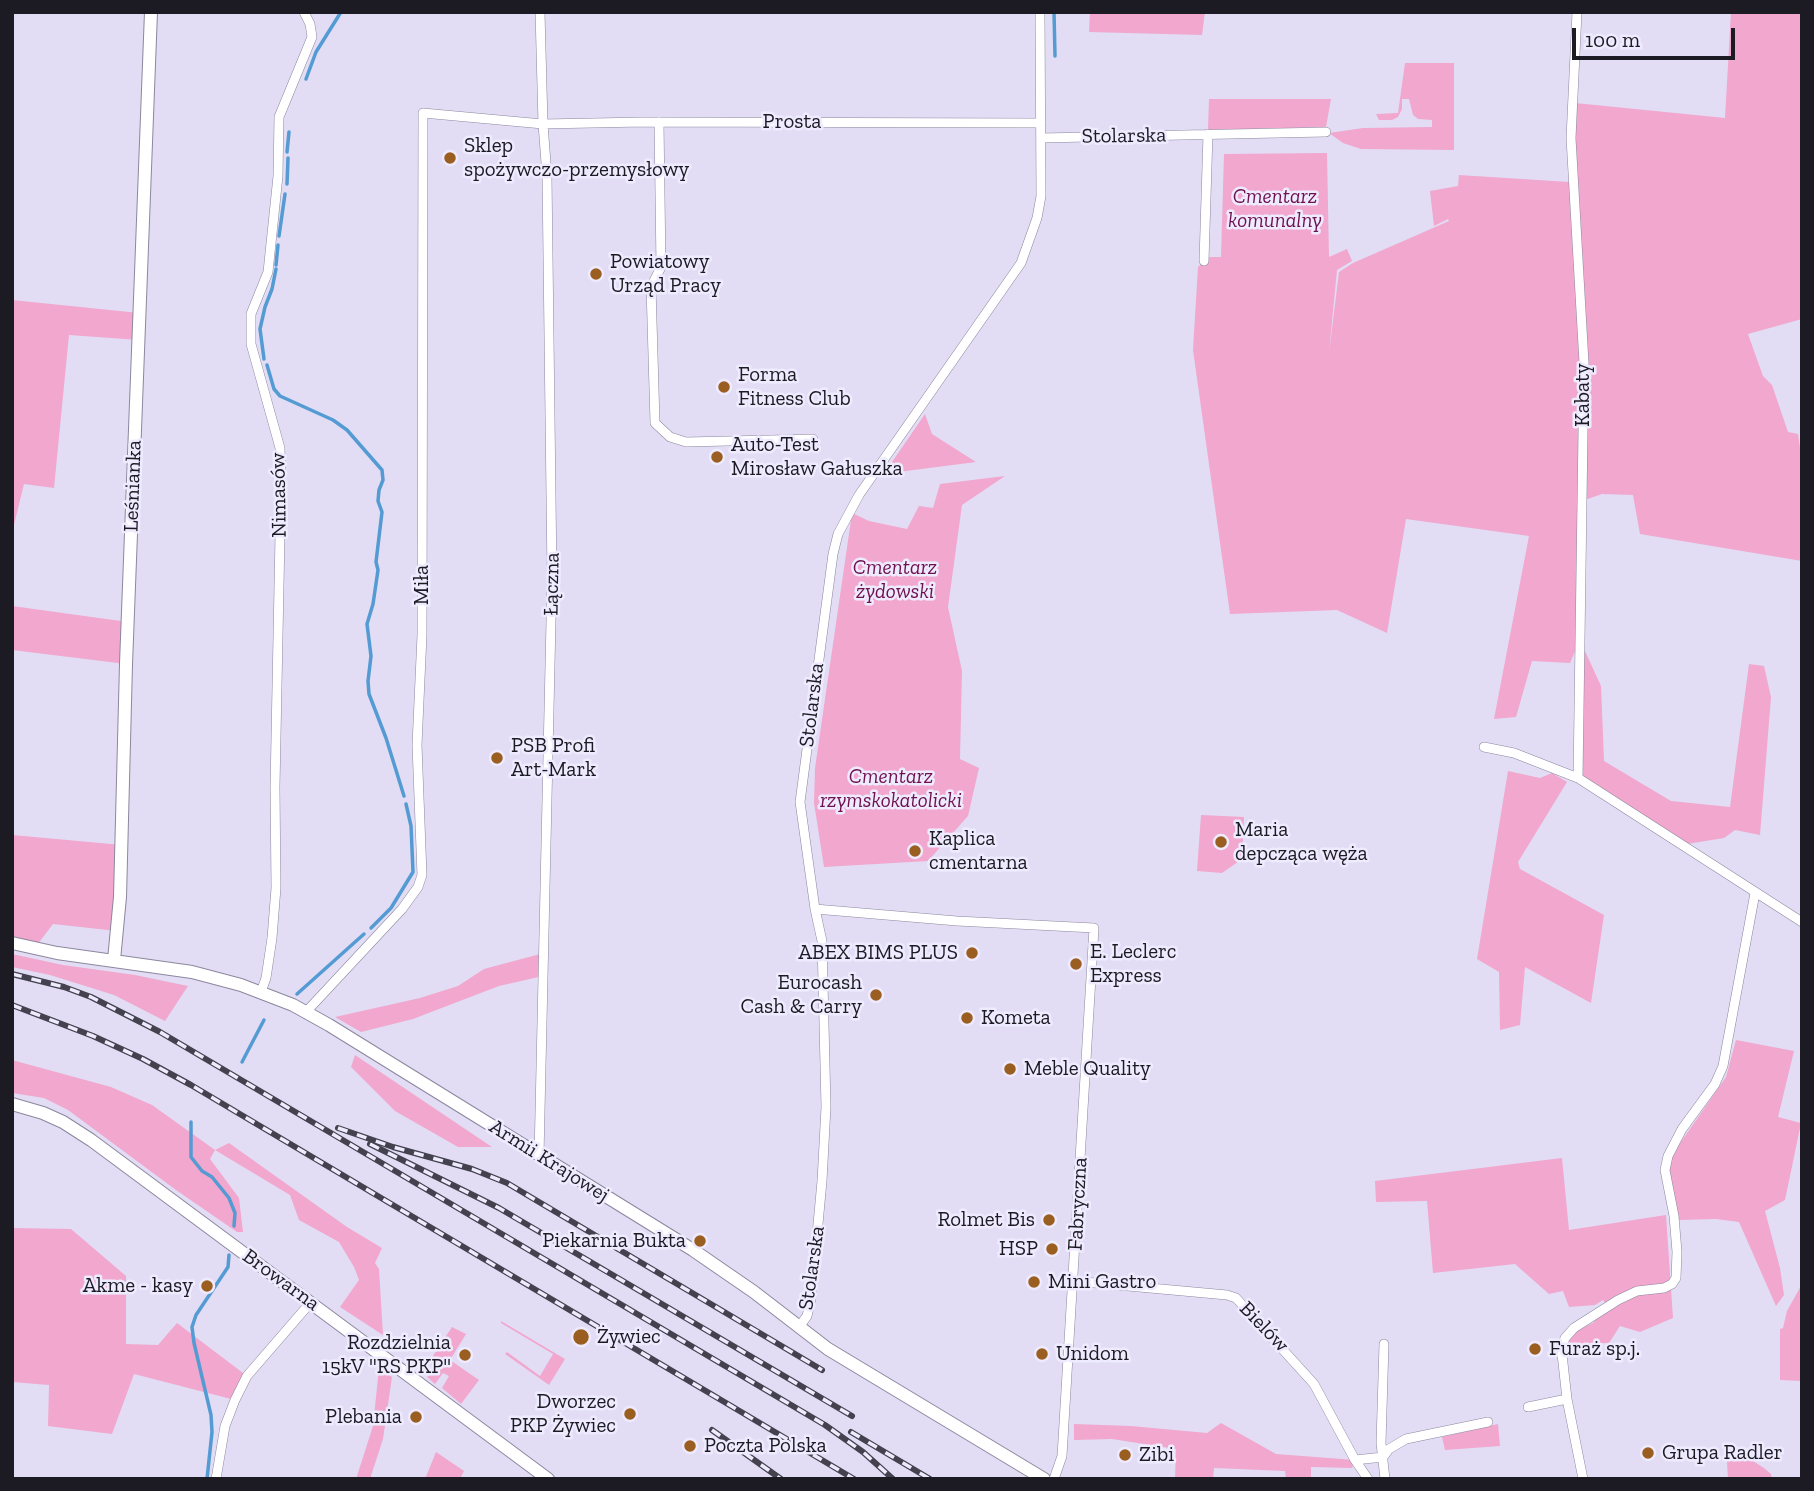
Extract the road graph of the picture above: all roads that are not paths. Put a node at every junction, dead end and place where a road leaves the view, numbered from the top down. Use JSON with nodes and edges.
{"nodes":[{"id":1,"x":151,"y":12,"type":"edge"},
{"id":2,"x":304,"y":12,"type":"edge"},
{"id":3,"x":540,"y":12,"type":"edge"},
{"id":4,"x":1040,"y":12,"type":"edge"},
{"id":5,"x":1577,"y":12,"type":"edge"},
{"id":6,"x":423,"y":113,"type":"joint"},
{"id":7,"x":659,"y":122,"type":"junction"},
{"id":8,"x":1041,"y":122,"type":"junction"},
{"id":9,"x":543,"y":124,"type":"junction"},
{"id":10,"x":1326,"y":132,"type":"dead end"},
{"id":11,"x":1208,"y":134,"type":"junction"},
{"id":12,"x":1041,"y":138,"type":"junction"},
{"id":13,"x":1204,"y":261,"type":"dead end"},
{"id":14,"x":813,"y":439,"type":"dead end"},
{"id":15,"x":1484,"y":747,"type":"dead end"},
{"id":16,"x":1578,"y":778,"type":"junction"},
{"id":17,"x":1755,"y":893,"type":"junction"},
{"id":18,"x":816,"y":909,"type":"junction"},
{"id":19,"x":1802,"y":922,"type":"edge"},
{"id":20,"x":12,"y":943,"type":"edge"},
{"id":21,"x":114,"y":961,"type":"junction"},
{"id":22,"x":261,"y":992,"type":"junction"},
{"id":23,"x":306,"y":1012,"type":"junction"},
{"id":24,"x":12,"y":1104,"type":"edge"},
{"id":25,"x":539,"y":1156,"type":"junction"},
{"id":26,"x":1073,"y":1281,"type":"junction"},
{"id":27,"x":311,"y":1302,"type":"junction"},
{"id":28,"x":799,"y":1327,"type":"junction"},
{"id":29,"x":1384,"y":1344,"type":"dead end"},
{"id":30,"x":1567,"y":1399,"type":"junction"},
{"id":31,"x":1528,"y":1407,"type":"dead end"},
{"id":32,"x":1488,"y":1422,"type":"dead end"},
{"id":33,"x":1382,"y":1457,"type":"junction"},
{"id":34,"x":1355,"y":1460,"type":"junction"},
{"id":35,"x":541,"y":1477,"type":"edge"},
{"id":36,"x":216,"y":1479,"type":"edge"},
{"id":37,"x":1044,"y":1479,"type":"edge"},
{"id":38,"x":1054,"y":1479,"type":"edge"},
{"id":39,"x":1368,"y":1479,"type":"edge"},
{"id":40,"x":1385,"y":1479,"type":"edge"},
{"id":41,"x":1583,"y":1479,"type":"edge"}],
"edges":[{"from":1,"to":21,"type":"street","name":"Leśnianka"},
{"from":2,"to":22,"type":"street","name":"Nimasów"},
{"from":3,"to":9,"type":"street","name":"Łączna"},
{"from":4,"to":8,"type":"street","name":"Stolarska"},
{"from":5,"to":16,"type":"street","name":"Kabaty"},
{"from":6,"to":9,"type":"street","name":"Prosta"},
{"from":6,"to":23,"type":"street","name":"Miła"},
{"from":7,"to":8,"type":"street","name":"Prosta"},
{"from":7,"to":9,"type":"street","name":"Prosta"},
{"from":7,"to":14,"type":"street"},
{"from":8,"to":12,"type":"street","name":"Stolarska"},
{"from":9,"to":25,"type":"street","name":"Łączna"},
{"from":10,"to":11,"type":"street","name":"Stolarska"},
{"from":11,"to":12,"type":"street","name":"Stolarska"},
{"from":11,"to":13,"type":"street"},
{"from":12,"to":18,"type":"street","name":"Stolarska"},
{"from":15,"to":16,"type":"street"},
{"from":16,"to":17,"type":"street"},
{"from":17,"to":19,"type":"street"},
{"from":17,"to":30,"type":"street"},
{"from":18,"to":26,"type":"street","name":"Fabryczna"},
{"from":18,"to":28,"type":"street","name":"Stolarska"},
{"from":20,"to":21,"type":"street","name":"Armii Krajowej"},
{"from":21,"to":22,"type":"street","name":"Armii Krajowej"},
{"from":22,"to":23,"type":"street","name":"Armii Krajowej"},
{"from":23,"to":25,"type":"street","name":"Armii Krajowej"},
{"from":24,"to":27,"type":"street","name":"Browarna"},
{"from":25,"to":28,"type":"street","name":"Armii Krajowej"},
{"from":26,"to":34,"type":"street","name":"Bielów"},
{"from":26,"to":38,"type":"street","name":"Fabryczna"},
{"from":27,"to":35,"type":"street","name":"Browarna"},
{"from":27,"to":36,"type":"street"},
{"from":28,"to":37,"type":"street","name":"Armii Krajowej"},
{"from":29,"to":33,"type":"street"},
{"from":30,"to":31,"type":"street"},
{"from":30,"to":41,"type":"street"},
{"from":32,"to":33,"type":"street"},
{"from":33,"to":34,"type":"street"},
{"from":33,"to":40,"type":"street"},
{"from":34,"to":39,"type":"street","name":"Bielów"}]}
